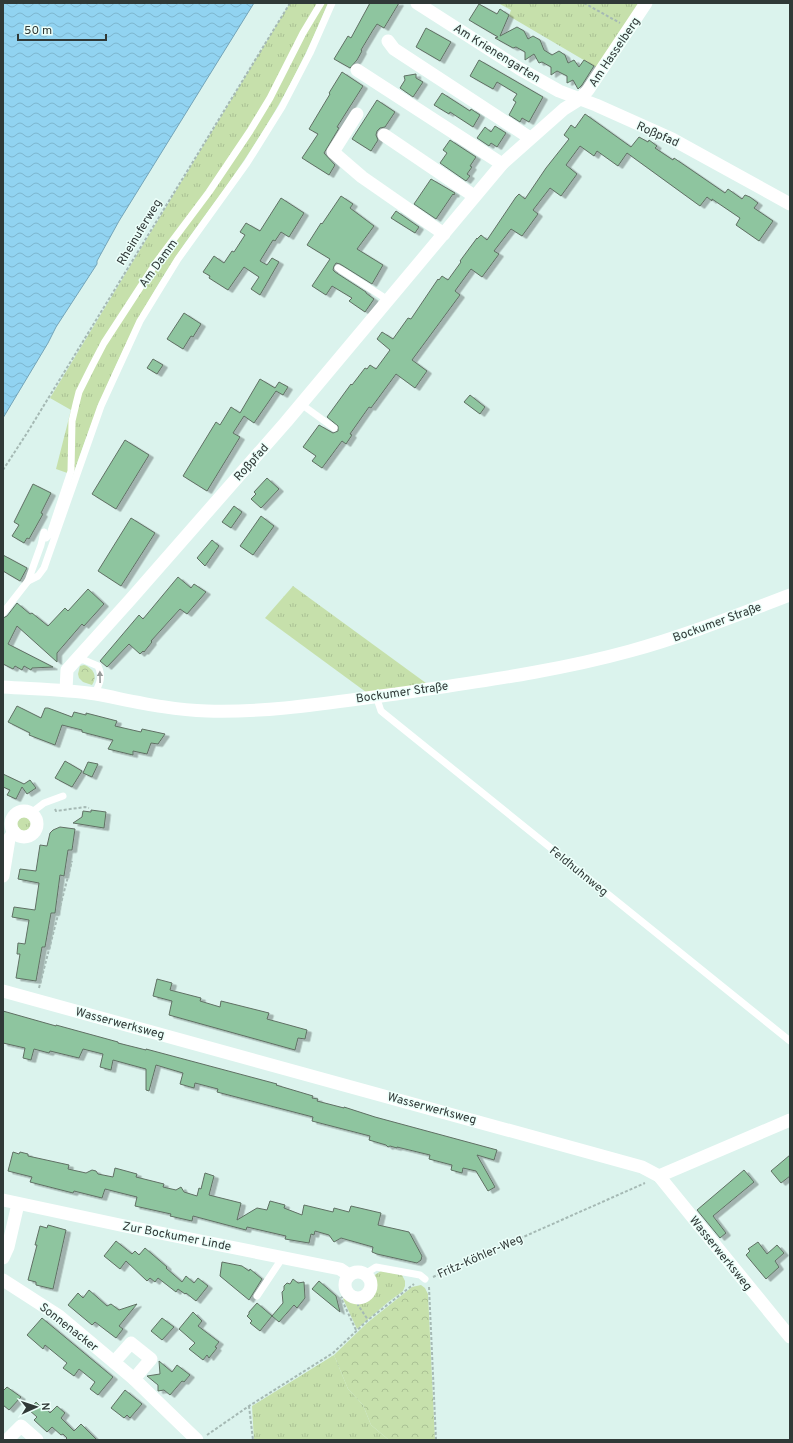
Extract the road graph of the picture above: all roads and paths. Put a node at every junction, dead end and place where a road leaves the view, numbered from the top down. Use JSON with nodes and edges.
{"nodes":[{"id":1,"x":290,"y":3,"type":"edge"},
{"id":2,"x":321,"y":3,"type":"edge"},
{"id":3,"x":332,"y":3,"type":"edge"},
{"id":4,"x":417,"y":3,"type":"edge"},
{"id":5,"x":584,"y":3,"type":"edge"},
{"id":6,"x":646,"y":3,"type":"edge"},
{"id":7,"x":630,"y":28,"type":"junction"},
{"id":8,"x":388,"y":41,"type":"dead end"},
{"id":9,"x":356,"y":70,"type":"dead end"},
{"id":10,"x":580,"y":99,"type":"junction"},
{"id":11,"x":357,"y":114,"type":"dead end"},
{"id":12,"x":384,"y":135,"type":"dead end"},
{"id":13,"x":530,"y":138,"type":"junction"},
{"id":14,"x":502,"y":164,"type":"junction"},
{"id":15,"x":474,"y":196,"type":"junction"},
{"id":16,"x":790,"y":204,"type":"edge"},
{"id":17,"x":444,"y":234,"type":"junction"},
{"id":18,"x":338,"y":268,"type":"dead end"},
{"id":19,"x":388,"y":300,"type":"junction"},
{"id":20,"x":301,"y":404,"type":"junction"},
{"id":21,"x":334,"y":428,"type":"dead end"},
{"id":22,"x":3,"y":470,"type":"edge"},
{"id":23,"x":28,"y":581,"type":"junction"},
{"id":24,"x":790,"y":595,"type":"edge"},
{"id":25,"x":3,"y":613,"type":"edge"},
{"id":26,"x":75,"y":661,"type":"junction"},
{"id":27,"x":3,"y":687,"type":"edge"},
{"id":28,"x":66,"y":690,"type":"junction"},
{"id":29,"x":94,"y":694,"type":"junction"},
{"id":30,"x":376,"y":696,"type":"junction"},
{"id":31,"x":63,"y":796,"type":"dead end"},
{"id":32,"x":52,"y":800,"type":"junction"},
{"id":33,"x":89,"y":808,"type":"dead end"},
{"id":34,"x":31,"y":813,"type":"junction"},
{"id":35,"x":14,"y":832,"type":"junction"},
{"id":36,"x":72,"y":861,"type":"dead end"},
{"id":37,"x":3,"y":876,"type":"edge"},
{"id":38,"x":3,"y":992,"type":"edge"},
{"id":39,"x":36,"y":1001,"type":"junction"},
{"id":40,"x":790,"y":1041,"type":"edge"},
{"id":41,"x":790,"y":1120,"type":"edge"},
{"id":42,"x":660,"y":1176,"type":"junction"},
{"id":43,"x":3,"y":1200,"type":"edge"},
{"id":44,"x":18,"y":1204,"type":"junction"},
{"id":45,"x":283,"y":1257,"type":"junction"},
{"id":46,"x":3,"y":1258,"type":"edge"},
{"id":47,"x":365,"y":1274,"type":"junction"},
{"id":48,"x":349,"y":1275,"type":"junction"},
{"id":49,"x":425,"y":1279,"type":"junction"},
{"id":50,"x":3,"y":1280,"type":"edge"},
{"id":51,"x":257,"y":1296,"type":"dead end"},
{"id":52,"x":353,"y":1296,"type":"junction"},
{"id":53,"x":368,"y":1320,"type":"junction"},
{"id":54,"x":356,"y":1330,"type":"junction"},
{"id":55,"x":790,"y":1337,"type":"edge"},
{"id":56,"x":114,"y":1362,"type":"junction"},
{"id":57,"x":134,"y":1379,"type":"junction"},
{"id":58,"x":249,"y":1406,"type":"junction"},
{"id":59,"x":201,"y":1438,"type":"edge"},
{"id":60,"x":7,"y":1440,"type":"edge"},
{"id":61,"x":37,"y":1440,"type":"edge"},
{"id":62,"x":253,"y":1440,"type":"edge"},
{"id":63,"x":436,"y":1440,"type":"edge"}],
"edges":[{"from":1,"to":22,"type":"path","name":"Rheinuferweg"},
{"from":2,"to":23,"type":"lane","name":"Am Damm"},
{"from":3,"to":23,"type":"lane"},
{"from":4,"to":10,"type":"street","name":"Am Krienengarten"},
{"from":5,"to":7,"type":"path"},
{"from":6,"to":7,"type":"street","name":"Am Hasselberg"},
{"from":7,"to":10,"type":"street","name":"Am Hasselberg"},
{"from":8,"to":13,"type":"street"},
{"from":9,"to":14,"type":"street"},
{"from":10,"to":13,"type":"street","name":"Roßpfad"},
{"from":10,"to":16,"type":"street","name":"Roßpfad"},
{"from":11,"to":17,"type":"street"},
{"from":12,"to":15,"type":"street"},
{"from":13,"to":14,"type":"street","name":"Roßpfad"},
{"from":14,"to":15,"type":"street","name":"Roßpfad"},
{"from":15,"to":17,"type":"street","name":"Roßpfad"},
{"from":17,"to":19,"type":"street","name":"Roßpfad"},
{"from":18,"to":19,"type":"lane"},
{"from":19,"to":20,"type":"street","name":"Roßpfad"},
{"from":20,"to":21,"type":"lane"},
{"from":20,"to":26,"type":"street","name":"Roßpfad"},
{"from":23,"to":25,"type":"lane","name":"Am Damm"},
{"from":24,"to":30,"type":"street","name":"Bockumer Straße"},
{"from":26,"to":28,"type":"street","name":"Roßpfad"},
{"from":29,"to":26,"type":"lane","one_way":true},
{"from":27,"to":28,"type":"street","name":"Bockumer Straße"},
{"from":28,"to":29,"type":"street","name":"Bockumer Straße"},
{"from":29,"to":30,"type":"street","name":"Bockumer Straße"},
{"from":30,"to":40,"type":"lane","name":"Feldhuhnweg"},
{"from":31,"to":32,"type":"lane"},
{"from":32,"to":33,"type":"path"},
{"from":32,"to":34,"type":"lane"},
{"from":34,"to":35,"type":"street"},
{"from":34,"to":35,"type":"street"},
{"from":35,"to":37,"type":"street"},
{"from":36,"to":39,"type":"path"},
{"from":38,"to":39,"type":"street","name":"Wasserwerksweg"},
{"from":39,"to":42,"type":"street","name":"Wasserwerksweg"},
{"from":41,"to":42,"type":"street"},
{"from":42,"to":49,"type":"path","name":"Fritz-Köhler-Weg"},
{"from":42,"to":55,"type":"street","name":"Wasserwerksweg"},
{"from":43,"to":44,"type":"street","name":"Zur Bockumer Linde"},
{"from":44,"to":45,"type":"street","name":"Zur Bockumer Linde"},
{"from":44,"to":46,"type":"street"},
{"from":45,"to":48,"type":"street","name":"Zur Bockumer Linde"},
{"from":45,"to":51,"type":"lane"},
{"from":47,"to":48,"type":"street","name":"Zur Bockumer Linde"},
{"from":47,"to":49,"type":"lane","name":"Zur Bockumer Linde"},
{"from":47,"to":52,"type":"street"},
{"from":48,"to":52,"type":"street"},
{"from":49,"to":53,"type":"path","name":"Fritz-Köhler-Weg"},
{"from":49,"to":63,"type":"path"},
{"from":50,"to":56,"type":"street","name":"Sonnenacker"},
{"from":52,"to":53,"type":"path"},
{"from":52,"to":54,"type":"path"},
{"from":53,"to":54,"type":"path","name":"Fritz-Köhler-Weg"},
{"from":54,"to":58,"type":"path","name":"Fritz-Köhler-Weg"},
{"from":56,"to":57,"type":"street","name":"Sonnenacker"},
{"from":56,"to":57,"type":"street"},
{"from":57,"to":59,"type":"street","name":"Sonnenacker"},
{"from":58,"to":59,"type":"path","name":"Fritz-Köhler-Weg"},
{"from":58,"to":62,"type":"path"},
{"from":60,"to":61,"type":"street"}]}
